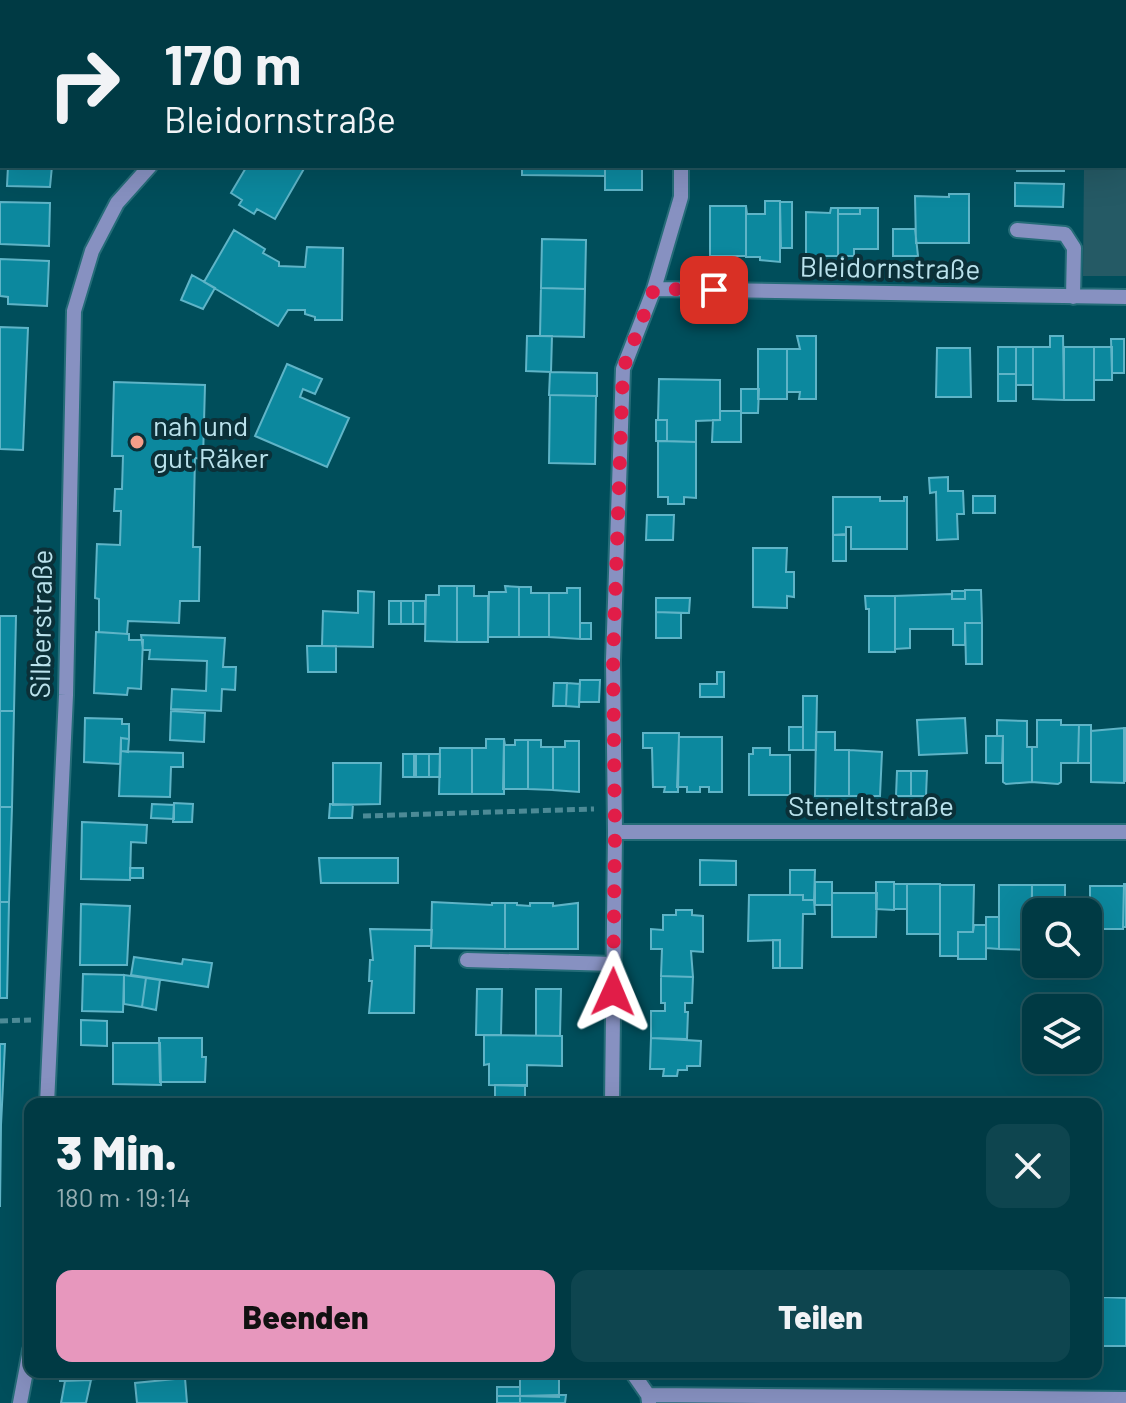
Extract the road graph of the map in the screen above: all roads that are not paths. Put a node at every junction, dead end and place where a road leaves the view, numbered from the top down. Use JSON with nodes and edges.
{"nodes":[{"id":1,"x":148,"y":168,"type":"edge"},
{"id":2,"x":681,"y":168,"type":"edge"},
{"id":3,"x":1017,"y":230,"type":"dead end"},
{"id":4,"x":654,"y":289,"type":"junction"},
{"id":5,"x":1073,"y":297,"type":"junction"},
{"id":6,"x":1126,"y":297,"type":"edge"},
{"id":7,"x":615,"y":832,"type":"junction"},
{"id":8,"x":1126,"y":832,"type":"edge"},
{"id":9,"x":467,"y":960,"type":"dead end"},
{"id":10,"x":614,"y":964,"type":"junction"},
{"id":11,"x":47,"y":1098,"type":"edge"},
{"id":12,"x":612,"y":1098,"type":"edge"},
{"id":13,"x":25,"y":1378,"type":"edge"},
{"id":14,"x":636,"y":1378,"type":"edge"},
{"id":15,"x":649,"y":1399,"type":"edge"},
{"id":16,"x":1126,"y":1399,"type":"edge"},
{"id":17,"x":20,"y":1403,"type":"edge"}],
"edges":[{"from":1,"to":11,"type":"street","name":"Silberstraße"},
{"from":2,"to":4,"type":"street"},
{"from":3,"to":5,"type":"street"},
{"from":4,"to":5,"type":"street","name":"Bleidornstraße"},
{"from":4,"to":7,"type":"street"},
{"from":5,"to":6,"type":"street","name":"Bleidornstraße"},
{"from":7,"to":8,"type":"street","name":"Steneltstraße"},
{"from":7,"to":10,"type":"street"},
{"from":9,"to":10,"type":"street"},
{"from":10,"to":12,"type":"street"},
{"from":13,"to":17,"type":"street"},
{"from":14,"to":15,"type":"street"},
{"from":15,"to":16,"type":"street"}]}
